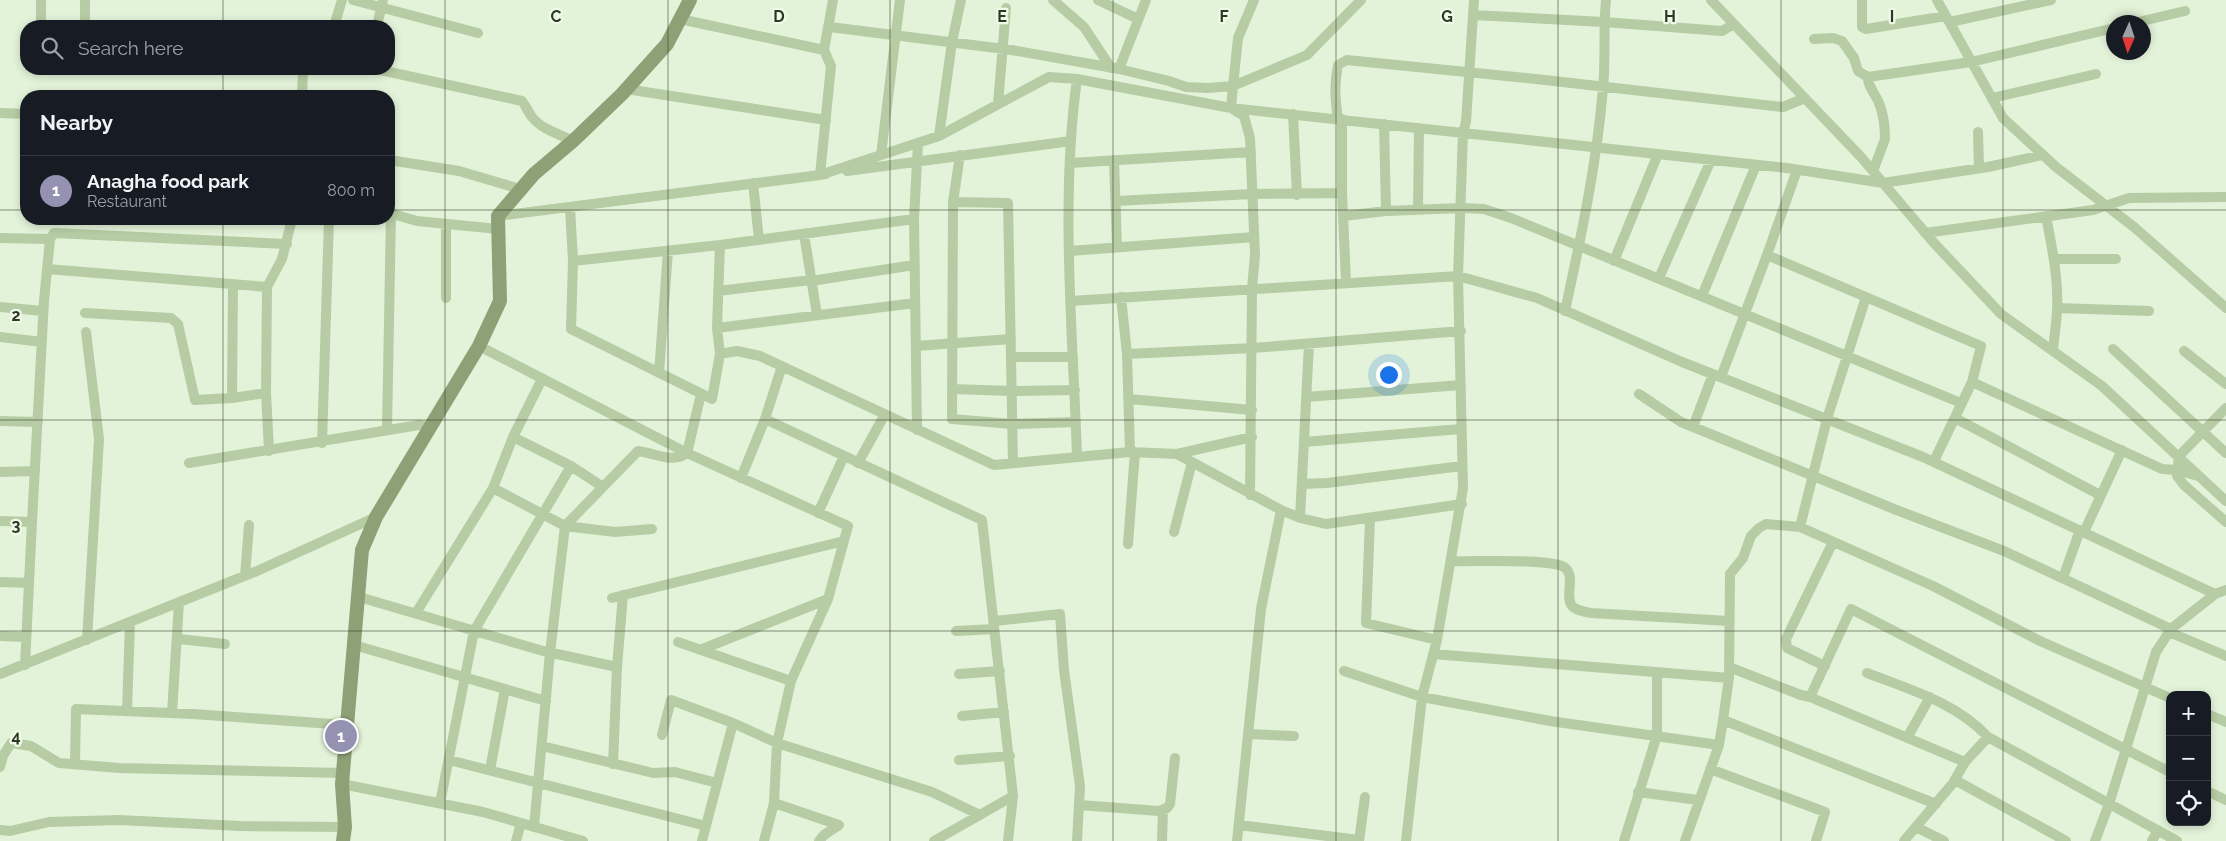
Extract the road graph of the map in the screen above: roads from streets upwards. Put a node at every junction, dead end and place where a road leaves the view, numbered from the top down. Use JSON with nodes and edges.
{"nodes":[{"id":1,"x":41,"y":0,"type":"edge"},
{"id":2,"x":85,"y":0,"type":"edge"},
{"id":3,"x":342,"y":0,"type":"edge"},
{"id":4,"x":353,"y":0,"type":"edge"},
{"id":5,"x":690,"y":0,"type":"edge"},
{"id":6,"x":833,"y":0,"type":"edge"},
{"id":7,"x":900,"y":0,"type":"edge"},
{"id":8,"x":961,"y":0,"type":"edge"},
{"id":9,"x":1053,"y":0,"type":"edge"},
{"id":10,"x":1071,"y":0,"type":"edge"},
{"id":11,"x":1098,"y":0,"type":"edge"},
{"id":12,"x":1146,"y":0,"type":"edge"},
{"id":13,"x":1254,"y":0,"type":"edge"},
{"id":14,"x":1360,"y":0,"type":"edge"},
{"id":15,"x":1474,"y":0,"type":"edge"},
{"id":16,"x":1606,"y":0,"type":"edge"},
{"id":17,"x":1711,"y":0,"type":"edge"},
{"id":18,"x":1721,"y":0,"type":"edge"},
{"id":19,"x":1862,"y":0,"type":"edge"},
{"id":20,"x":1937,"y":0,"type":"edge"},
{"id":21,"x":2051,"y":0,"type":"edge"},
{"id":22,"x":382,"y":3,"type":"edge"},
{"id":23,"x":1006,"y":8,"type":"dead end"},
{"id":24,"x":1066,"y":10,"type":"junction"},
{"id":25,"x":1721,"y":11,"type":"junction"},
{"id":26,"x":2185,"y":11,"type":"dead end"},
{"id":27,"x":1473,"y":15,"type":"junction"},
{"id":28,"x":680,"y":19,"type":"junction"},
{"id":29,"x":1138,"y":19,"type":"junction"},
{"id":30,"x":1948,"y":19,"type":"junction"},
{"id":31,"x":2151,"y":19,"type":"edge"},
{"id":32,"x":41,"y":20,"type":"edge"},
{"id":33,"x":85,"y":20,"type":"edge"},
{"id":34,"x":336,"y":20,"type":"edge"},
{"id":35,"x":378,"y":20,"type":"edge"},
{"id":36,"x":1604,"y":22,"type":"junction"},
{"id":37,"x":1734,"y":24,"type":"junction"},
{"id":38,"x":830,"y":27,"type":"junction"},
{"id":39,"x":2106,"y":30,"type":"edge"},
{"id":40,"x":478,"y":33,"type":"dead end"},
{"id":41,"x":894,"y":35,"type":"junction"},
{"id":42,"x":1814,"y":39,"type":"dead end"},
{"id":43,"x":952,"y":42,"type":"junction"},
{"id":44,"x":1003,"y":49,"type":"junction"},
{"id":45,"x":824,"y":50,"type":"junction"},
{"id":46,"x":1971,"y":62,"type":"junction"},
{"id":47,"x":1115,"y":69,"type":"junction"},
{"id":48,"x":1470,"y":72,"type":"junction"},
{"id":49,"x":395,"y":73,"type":"edge"},
{"id":50,"x":2096,"y":74,"type":"dead end"},
{"id":51,"x":303,"y":75,"type":"edge"},
{"id":52,"x":1868,"y":77,"type":"junction"},
{"id":53,"x":1077,"y":79,"type":"junction"},
{"id":54,"x":1233,"y":86,"type":"junction"},
{"id":55,"x":1603,"y":87,"type":"junction"},
{"id":56,"x":302,"y":90,"type":"edge"},
{"id":57,"x":626,"y":90,"type":"junction"},
{"id":58,"x":1805,"y":98,"type":"junction"},
{"id":59,"x":1992,"y":98,"type":"junction"},
{"id":60,"x":998,"y":104,"type":"junction"},
{"id":61,"x":1231,"y":108,"type":"junction"},
{"id":62,"x":0,"y":113,"type":"edge"},
{"id":63,"x":20,"y":114,"type":"edge"},
{"id":64,"x":1293,"y":114,"type":"junction"},
{"id":65,"x":1340,"y":119,"type":"junction"},
{"id":66,"x":826,"y":120,"type":"junction"},
{"id":67,"x":1384,"y":124,"type":"junction"},
{"id":68,"x":1419,"y":128,"type":"junction"},
{"id":69,"x":1978,"y":132,"type":"dead end"},
{"id":70,"x":1463,"y":133,"type":"junction"},
{"id":71,"x":939,"y":136,"type":"junction"},
{"id":72,"x":573,"y":141,"type":"junction"},
{"id":73,"x":1071,"y":141,"type":"junction"},
{"id":74,"x":918,"y":143,"type":"junction"},
{"id":75,"x":1596,"y":147,"type":"junction"},
{"id":76,"x":1251,"y":152,"type":"junction"},
{"id":77,"x":1658,"y":154,"type":"junction"},
{"id":78,"x":881,"y":155,"type":"junction"},
{"id":79,"x":960,"y":155,"type":"junction"},
{"id":80,"x":2042,"y":155,"type":"junction"},
{"id":81,"x":917,"y":160,"type":"junction"},
{"id":82,"x":1114,"y":160,"type":"junction"},
{"id":83,"x":1711,"y":160,"type":"junction"},
{"id":84,"x":395,"y":161,"type":"edge"},
{"id":85,"x":1070,"y":163,"type":"junction"},
{"id":86,"x":1756,"y":165,"type":"junction"},
{"id":87,"x":1979,"y":168,"type":"junction"},
{"id":88,"x":1797,"y":170,"type":"junction"},
{"id":89,"x":1873,"y":170,"type":"junction"},
{"id":90,"x":820,"y":175,"type":"junction"},
{"id":91,"x":1883,"y":182,"type":"junction"},
{"id":92,"x":753,"y":183,"type":"junction"},
{"id":93,"x":520,"y":189,"type":"junction"},
{"id":94,"x":1342,"y":193,"type":"junction"},
{"id":95,"x":1252,"y":194,"type":"junction"},
{"id":96,"x":1297,"y":195,"type":"junction"},
{"id":97,"x":2226,"y":197,"type":"edge"},
{"id":98,"x":1116,"y":201,"type":"junction"},
{"id":99,"x":952,"y":202,"type":"junction"},
{"id":100,"x":2106,"y":205,"type":"junction"},
{"id":101,"x":570,"y":207,"type":"junction"},
{"id":102,"x":1462,"y":208,"type":"junction"},
{"id":103,"x":1418,"y":209,"type":"junction"},
{"id":104,"x":1386,"y":211,"type":"junction"},
{"id":105,"x":395,"y":214,"type":"edge"},
{"id":106,"x":1344,"y":216,"type":"junction"},
{"id":107,"x":2046,"y":216,"type":"junction"},
{"id":108,"x":914,"y":219,"type":"junction"},
{"id":109,"x":498,"y":223,"type":"junction"},
{"id":110,"x":446,"y":224,"type":"junction"},
{"id":111,"x":291,"y":225,"type":"edge"},
{"id":112,"x":329,"y":225,"type":"edge"},
{"id":113,"x":390,"y":225,"type":"edge"},
{"id":114,"x":1925,"y":233,"type":"junction"},
{"id":115,"x":804,"y":234,"type":"junction"},
{"id":116,"x":1254,"y":237,"type":"junction"},
{"id":117,"x":0,"y":238,"type":"edge"},
{"id":118,"x":50,"y":239,"type":"junction"},
{"id":119,"x":759,"y":240,"type":"junction"},
{"id":120,"x":287,"y":244,"type":"junction"},
{"id":121,"x":720,"y":245,"type":"junction"},
{"id":122,"x":1579,"y":246,"type":"junction"},
{"id":123,"x":1117,"y":247,"type":"junction"},
{"id":124,"x":668,"y":251,"type":"junction"},
{"id":125,"x":1070,"y":251,"type":"junction"},
{"id":126,"x":1768,"y":255,"type":"junction"},
{"id":127,"x":2054,"y":260,"type":"junction"},
{"id":128,"x":2116,"y":260,"type":"dead end"},
{"id":129,"x":573,"y":261,"type":"junction"},
{"id":130,"x":1614,"y":261,"type":"junction"},
{"id":131,"x":914,"y":264,"type":"junction"},
{"id":132,"x":47,"y":269,"type":"junction"},
{"id":133,"x":1458,"y":276,"type":"junction"},
{"id":134,"x":1659,"y":278,"type":"junction"},
{"id":135,"x":811,"y":280,"type":"junction"},
{"id":136,"x":1346,"y":282,"type":"junction"},
{"id":137,"x":233,"y":284,"type":"junction"},
{"id":138,"x":267,"y":287,"type":"junction"},
{"id":139,"x":1252,"y":288,"type":"junction"},
{"id":140,"x":718,"y":291,"type":"junction"},
{"id":141,"x":1702,"y":296,"type":"junction"},
{"id":142,"x":1866,"y":297,"type":"junction"},
{"id":143,"x":446,"y":298,"type":"dead end"},
{"id":144,"x":1121,"y":298,"type":"junction"},
{"id":145,"x":1071,"y":301,"type":"junction"},
{"id":146,"x":915,"y":303,"type":"junction"},
{"id":147,"x":0,"y":307,"type":"edge"},
{"id":148,"x":2057,"y":308,"type":"junction"},
{"id":149,"x":2226,"y":308,"type":"edge"},
{"id":150,"x":43,"y":311,"type":"junction"},
{"id":151,"x":1566,"y":311,"type":"junction"},
{"id":152,"x":2148,"y":311,"type":"dead end"},
{"id":153,"x":1746,"y":313,"type":"junction"},
{"id":154,"x":85,"y":314,"type":"dead end"},
{"id":155,"x":817,"y":315,"type":"junction"},
{"id":156,"x":717,"y":328,"type":"junction"},
{"id":157,"x":1461,"y":331,"type":"junction"},
{"id":158,"x":86,"y":332,"type":"dead end"},
{"id":159,"x":0,"y":337,"type":"edge"},
{"id":160,"x":1011,"y":339,"type":"junction"},
{"id":161,"x":42,"y":342,"type":"junction"},
{"id":162,"x":952,"y":344,"type":"junction"},
{"id":163,"x":1309,"y":344,"type":"junction"},
{"id":164,"x":479,"y":346,"type":"junction"},
{"id":165,"x":916,"y":346,"type":"junction"},
{"id":166,"x":1253,"y":348,"type":"junction"},
{"id":167,"x":2113,"y":350,"type":"dead end"},
{"id":168,"x":2053,"y":351,"type":"junction"},
{"id":169,"x":2184,"y":351,"type":"dead end"},
{"id":170,"x":720,"y":354,"type":"junction"},
{"id":171,"x":1127,"y":354,"type":"junction"},
{"id":172,"x":1846,"y":355,"type":"junction"},
{"id":173,"x":1074,"y":356,"type":"junction"},
{"id":174,"x":1011,"y":357,"type":"junction"},
{"id":175,"x":782,"y":366,"type":"junction"},
{"id":176,"x":659,"y":373,"type":"junction"},
{"id":177,"x":1717,"y":376,"type":"junction"},
{"id":178,"x":542,"y":379,"type":"junction"},
{"id":179,"x":1972,"y":382,"type":"junction"},
{"id":180,"x":2226,"y":384,"type":"edge"},
{"id":181,"x":1461,"y":385,"type":"junction"},
{"id":182,"x":952,"y":389,"type":"junction"},
{"id":183,"x":1075,"y":390,"type":"junction"},
{"id":184,"x":1012,"y":391,"type":"junction"},
{"id":185,"x":266,"y":392,"type":"junction"},
{"id":186,"x":702,"y":394,"type":"junction"},
{"id":187,"x":1639,"y":394,"type":"dead end"},
{"id":188,"x":1306,"y":397,"type":"junction"},
{"id":189,"x":232,"y":398,"type":"junction"},
{"id":190,"x":1128,"y":399,"type":"junction"},
{"id":191,"x":1961,"y":403,"type":"junction"},
{"id":192,"x":2226,"y":408,"type":"edge"},
{"id":193,"x":1252,"y":410,"type":"junction"},
{"id":194,"x":884,"y":414,"type":"junction"},
{"id":195,"x":1955,"y":418,"type":"junction"},
{"id":196,"x":1827,"y":419,"type":"junction"},
{"id":197,"x":765,"y":420,"type":"junction"},
{"id":198,"x":0,"y":421,"type":"edge"},
{"id":199,"x":38,"y":422,"type":"junction"},
{"id":200,"x":1076,"y":422,"type":"junction"},
{"id":201,"x":1012,"y":424,"type":"junction"},
{"id":202,"x":429,"y":427,"type":"junction"},
{"id":203,"x":1693,"y":427,"type":"junction"},
{"id":204,"x":1461,"y":429,"type":"junction"},
{"id":205,"x":387,"y":430,"type":"junction"},
{"id":206,"x":918,"y":430,"type":"junction"},
{"id":207,"x":2204,"y":431,"type":"junction"},
{"id":208,"x":513,"y":436,"type":"junction"},
{"id":209,"x":1252,"y":437,"type":"junction"},
{"id":210,"x":322,"y":442,"type":"junction"},
{"id":211,"x":1304,"y":442,"type":"junction"},
{"id":212,"x":2122,"y":450,"type":"junction"},
{"id":213,"x":269,"y":451,"type":"junction"},
{"id":214,"x":1133,"y":452,"type":"junction"},
{"id":215,"x":687,"y":453,"type":"junction"},
{"id":216,"x":2226,"y":453,"type":"edge"},
{"id":217,"x":1177,"y":454,"type":"junction"},
{"id":218,"x":844,"y":456,"type":"junction"},
{"id":219,"x":2179,"y":456,"type":"junction"},
{"id":220,"x":1077,"y":457,"type":"junction"},
{"id":221,"x":1192,"y":462,"type":"junction"},
{"id":222,"x":1934,"y":462,"type":"junction"},
{"id":223,"x":189,"y":463,"type":"dead end"},
{"id":224,"x":858,"y":463,"type":"junction"},
{"id":225,"x":1013,"y":463,"type":"junction"},
{"id":226,"x":571,"y":466,"type":"junction"},
{"id":227,"x":1462,"y":466,"type":"junction"},
{"id":228,"x":2177,"y":470,"type":"junction"},
{"id":229,"x":0,"y":472,"type":"edge"},
{"id":230,"x":35,"y":472,"type":"junction"},
{"id":231,"x":1814,"y":476,"type":"junction"},
{"id":232,"x":2199,"y":476,"type":"junction"},
{"id":233,"x":741,"y":478,"type":"junction"},
{"id":234,"x":1302,"y":484,"type":"junction"},
{"id":235,"x":603,"y":487,"type":"junction"},
{"id":236,"x":493,"y":488,"type":"junction"},
{"id":237,"x":1250,"y":495,"type":"junction"},
{"id":238,"x":2100,"y":495,"type":"junction"},
{"id":239,"x":2226,"y":501,"type":"edge"},
{"id":240,"x":1462,"y":504,"type":"junction"},
{"id":241,"x":1281,"y":510,"type":"junction"},
{"id":242,"x":818,"y":513,"type":"junction"},
{"id":243,"x":542,"y":515,"type":"junction"},
{"id":244,"x":376,"y":517,"type":"junction"},
{"id":245,"x":1300,"y":518,"type":"junction"},
{"id":246,"x":1370,"y":518,"type":"junction"},
{"id":247,"x":0,"y":521,"type":"edge"},
{"id":248,"x":32,"y":522,"type":"junction"},
{"id":249,"x":2226,"y":522,"type":"edge"},
{"id":250,"x":249,"y":524,"type":"dead end"},
{"id":251,"x":565,"y":526,"type":"junction"},
{"id":252,"x":1800,"y":527,"type":"junction"},
{"id":253,"x":652,"y":529,"type":"dead end"},
{"id":254,"x":2082,"y":531,"type":"junction"},
{"id":255,"x":1174,"y":532,"type":"dead end"},
{"id":256,"x":844,"y":541,"type":"junction"},
{"id":257,"x":1833,"y":542,"type":"junction"},
{"id":258,"x":1128,"y":544,"type":"dead end"},
{"id":259,"x":1452,"y":561,"type":"junction"},
{"id":260,"x":245,"y":576,"type":"junction"},
{"id":261,"x":2063,"y":578,"type":"junction"},
{"id":262,"x":0,"y":582,"type":"edge"},
{"id":263,"x":29,"y":583,"type":"junction"},
{"id":264,"x":2226,"y":590,"type":"edge"},
{"id":265,"x":2215,"y":594,"type":"junction"},
{"id":266,"x":623,"y":595,"type":"junction"},
{"id":267,"x":359,"y":596,"type":"junction"},
{"id":268,"x":612,"y":598,"type":"dead end"},
{"id":269,"x":828,"y":599,"type":"junction"},
{"id":270,"x":180,"y":602,"type":"junction"},
{"id":271,"x":416,"y":614,"type":"junction"},
{"id":272,"x":1729,"y":620,"type":"junction"},
{"id":273,"x":130,"y":622,"type":"junction"},
{"id":274,"x":994,"y":625,"type":"junction"},
{"id":275,"x":2170,"y":630,"type":"junction"},
{"id":276,"x":474,"y":631,"type":"junction"},
{"id":277,"x":956,"y":631,"type":"dead end"},
{"id":278,"x":0,"y":636,"type":"edge"},
{"id":279,"x":25,"y":637,"type":"junction"},
{"id":280,"x":178,"y":639,"type":"junction"},
{"id":281,"x":87,"y":640,"type":"junction"},
{"id":282,"x":1437,"y":640,"type":"junction"},
{"id":283,"x":678,"y":642,"type":"dead end"},
{"id":284,"x":225,"y":644,"type":"dead end"},
{"id":285,"x":354,"y":645,"type":"junction"},
{"id":286,"x":700,"y":650,"type":"junction"},
{"id":287,"x":550,"y":653,"type":"junction"},
{"id":288,"x":1433,"y":654,"type":"junction"},
{"id":289,"x":2226,"y":656,"type":"edge"},
{"id":290,"x":25,"y":665,"type":"junction"},
{"id":291,"x":1825,"y":666,"type":"junction"},
{"id":292,"x":617,"y":667,"type":"junction"},
{"id":293,"x":1729,"y":667,"type":"junction"},
{"id":294,"x":1000,"y":671,"type":"junction"},
{"id":295,"x":1344,"y":671,"type":"dead end"},
{"id":296,"x":1867,"y":673,"type":"dead end"},
{"id":297,"x":0,"y":674,"type":"edge"},
{"id":298,"x":959,"y":674,"type":"dead end"},
{"id":299,"x":1657,"y":674,"type":"junction"},
{"id":300,"x":465,"y":676,"type":"junction"},
{"id":301,"x":1729,"y":678,"type":"junction"},
{"id":302,"x":791,"y":681,"type":"junction"},
{"id":303,"x":2144,"y":687,"type":"junction"},
{"id":304,"x":505,"y":689,"type":"junction"},
{"id":305,"x":2166,"y":696,"type":"edge"},
{"id":306,"x":1422,"y":697,"type":"junction"},
{"id":307,"x":1810,"y":697,"type":"junction"},
{"id":308,"x":1930,"y":697,"type":"junction"},
{"id":309,"x":546,"y":701,"type":"junction"},
{"id":310,"x":127,"y":711,"type":"junction"},
{"id":311,"x":1004,"y":712,"type":"junction"},
{"id":312,"x":172,"y":713,"type":"junction"},
{"id":313,"x":962,"y":716,"type":"dead end"},
{"id":314,"x":2211,"y":716,"type":"edge"},
{"id":315,"x":1724,"y":720,"type":"junction"},
{"id":316,"x":2226,"y":722,"type":"edge"},
{"id":317,"x":733,"y":723,"type":"junction"},
{"id":318,"x":346,"y":725,"type":"junction"},
{"id":319,"x":1248,"y":734,"type":"junction"},
{"id":320,"x":662,"y":735,"type":"dead end"},
{"id":321,"x":1294,"y":736,"type":"dead end"},
{"id":322,"x":1657,"y":736,"type":"junction"},
{"id":323,"x":1988,"y":737,"type":"junction"},
{"id":324,"x":1907,"y":738,"type":"junction"},
{"id":325,"x":0,"y":742,"type":"edge"},
{"id":326,"x":11,"y":743,"type":"junction"},
{"id":327,"x":777,"y":743,"type":"junction"},
{"id":328,"x":1719,"y":745,"type":"junction"},
{"id":329,"x":542,"y":746,"type":"junction"},
{"id":330,"x":2125,"y":750,"type":"junction"},
{"id":331,"x":1010,"y":756,"type":"junction"},
{"id":332,"x":1175,"y":758,"type":"dead end"},
{"id":333,"x":448,"y":760,"type":"junction"},
{"id":334,"x":958,"y":760,"type":"dead end"},
{"id":335,"x":1965,"y":762,"type":"junction"},
{"id":336,"x":75,"y":764,"type":"junction"},
{"id":337,"x":613,"y":764,"type":"junction"},
{"id":338,"x":0,"y":767,"type":"edge"},
{"id":339,"x":1710,"y":769,"type":"junction"},
{"id":340,"x":490,"y":770,"type":"junction"},
{"id":341,"x":2166,"y":770,"type":"edge"},
{"id":342,"x":343,"y":778,"type":"junction"},
{"id":343,"x":1954,"y":780,"type":"junction"},
{"id":344,"x":538,"y":782,"type":"junction"},
{"id":345,"x":717,"y":783,"type":"junction"},
{"id":346,"x":1638,"y":792,"type":"junction"},
{"id":347,"x":2211,"y":792,"type":"edge"},
{"id":348,"x":1013,"y":796,"type":"junction"},
{"id":349,"x":1365,"y":797,"type":"dead end"},
{"id":350,"x":1698,"y":800,"type":"junction"},
{"id":351,"x":2226,"y":800,"type":"edge"},
{"id":352,"x":774,"y":803,"type":"junction"},
{"id":353,"x":440,"y":804,"type":"junction"},
{"id":354,"x":1936,"y":804,"type":"junction"},
{"id":355,"x":2109,"y":804,"type":"junction"},
{"id":356,"x":1080,"y":805,"type":"junction"},
{"id":357,"x":1163,"y":810,"type":"junction"},
{"id":358,"x":980,"y":815,"type":"junction"},
{"id":359,"x":520,"y":823,"type":"junction"},
{"id":360,"x":1239,"y":825,"type":"junction"},
{"id":361,"x":706,"y":826,"type":"junction"},
{"id":362,"x":534,"y":827,"type":"junction"},
{"id":363,"x":1916,"y":827,"type":"junction"},
{"id":364,"x":0,"y":830,"type":"edge"},
{"id":365,"x":2158,"y":830,"type":"junction"},
{"id":366,"x":344,"y":834,"type":"edge"},
{"id":367,"x":516,"y":841,"type":"edge"},
{"id":368,"x":583,"y":841,"type":"edge"},
{"id":369,"x":702,"y":841,"type":"edge"},
{"id":370,"x":764,"y":841,"type":"edge"},
{"id":371,"x":819,"y":841,"type":"edge"},
{"id":372,"x":934,"y":841,"type":"edge"},
{"id":373,"x":1008,"y":841,"type":"edge"},
{"id":374,"x":1077,"y":841,"type":"edge"},
{"id":375,"x":1162,"y":841,"type":"edge"},
{"id":376,"x":1237,"y":841,"type":"edge"},
{"id":377,"x":1359,"y":841,"type":"edge"},
{"id":378,"x":1406,"y":841,"type":"edge"},
{"id":379,"x":1624,"y":841,"type":"edge"},
{"id":380,"x":1685,"y":841,"type":"edge"},
{"id":381,"x":1816,"y":841,"type":"edge"},
{"id":382,"x":1904,"y":841,"type":"edge"},
{"id":383,"x":1944,"y":841,"type":"edge"},
{"id":384,"x":2066,"y":841,"type":"edge"},
{"id":385,"x":2095,"y":841,"type":"edge"},
{"id":386,"x":2152,"y":841,"type":"edge"},
{"id":387,"x":2177,"y":841,"type":"edge"}],
"edges":[{"from":1,"to":32,"type":"street"},
{"from":2,"to":33,"type":"street"},
{"from":3,"to":34,"type":"street"},
{"from":4,"to":22,"type":"street"},
{"from":5,"to":28,"type":"street"},
{"from":6,"to":38,"type":"street"},
{"from":7,"to":41,"type":"street"},
{"from":8,"to":43,"type":"street"},
{"from":9,"to":24,"type":"street"},
{"from":10,"to":24,"type":"street"},
{"from":11,"to":29,"type":"street"},
{"from":12,"to":29,"type":"street"},
{"from":13,"to":54,"type":"street"},
{"from":14,"to":54,"type":"street"},
{"from":15,"to":27,"type":"street"},
{"from":16,"to":36,"type":"street"},
{"from":17,"to":25,"type":"street"},
{"from":18,"to":25,"type":"street"},
{"from":19,"to":30,"type":"street"},
{"from":20,"to":30,"type":"street"},
{"from":21,"to":30,"type":"street"},
{"from":22,"to":35,"type":"street"},
{"from":22,"to":40,"type":"street"},
{"from":23,"to":44,"type":"street"},
{"from":24,"to":47,"type":"street"},
{"from":25,"to":37,"type":"street"},
{"from":26,"to":31,"type":"street"},
{"from":27,"to":36,"type":"street"},
{"from":27,"to":48,"type":"street"},
{"from":28,"to":45,"type":"street"},
{"from":28,"to":57,"type":"street"},
{"from":29,"to":47,"type":"street"},
{"from":30,"to":46,"type":"street"},
{"from":36,"to":37,"type":"street"},
{"from":36,"to":55,"type":"street"},
{"from":37,"to":58,"type":"street"},
{"from":38,"to":41,"type":"street"},
{"from":38,"to":45,"type":"street"},
{"from":39,"to":46,"type":"street"},
{"from":41,"to":43,"type":"street"},
{"from":41,"to":78,"type":"street"},
{"from":42,"to":52,"type":"street"},
{"from":43,"to":44,"type":"street"},
{"from":43,"to":71,"type":"street"},
{"from":44,"to":47,"type":"street"},
{"from":44,"to":60,"type":"street"},
{"from":45,"to":66,"type":"street"},
{"from":46,"to":52,"type":"street"},
{"from":46,"to":59,"type":"street"},
{"from":47,"to":54,"type":"street"},
{"from":48,"to":55,"type":"street"},
{"from":48,"to":65,"type":"street"},
{"from":48,"to":70,"type":"street"},
{"from":49,"to":72,"type":"street"},
{"from":50,"to":59,"type":"street"},
{"from":51,"to":56,"type":"street"},
{"from":52,"to":89,"type":"street"},
{"from":53,"to":60,"type":"street"},
{"from":53,"to":61,"type":"street"},
{"from":53,"to":73,"type":"street"},
{"from":54,"to":61,"type":"street"},
{"from":55,"to":58,"type":"street"},
{"from":55,"to":75,"type":"street"},
{"from":57,"to":66,"type":"street"},
{"from":57,"to":72,"type":"street"},
{"from":58,"to":89,"type":"street"},
{"from":59,"to":80,"type":"street"},
{"from":60,"to":71,"type":"street"},
{"from":61,"to":64,"type":"street"},
{"from":61,"to":76,"type":"street"},
{"from":62,"to":63,"type":"street"},
{"from":64,"to":65,"type":"street"},
{"from":64,"to":96,"type":"street"},
{"from":65,"to":67,"type":"street"},
{"from":65,"to":94,"type":"street"},
{"from":66,"to":90,"type":"street"},
{"from":67,"to":68,"type":"street"},
{"from":67,"to":104,"type":"street"},
{"from":68,"to":70,"type":"street"},
{"from":68,"to":103,"type":"street"},
{"from":69,"to":87,"type":"street"},
{"from":70,"to":75,"type":"street"},
{"from":70,"to":102,"type":"street"},
{"from":71,"to":74,"type":"street"},
{"from":72,"to":93,"type":"street"},
{"from":73,"to":79,"type":"street"},
{"from":73,"to":85,"type":"street"},
{"from":74,"to":78,"type":"street"},
{"from":74,"to":81,"type":"street"},
{"from":75,"to":77,"type":"street"},
{"from":75,"to":122,"type":"street"},
{"from":76,"to":82,"type":"street"},
{"from":76,"to":95,"type":"street"},
{"from":77,"to":83,"type":"street"},
{"from":77,"to":130,"type":"street"},
{"from":78,"to":90,"type":"street"},
{"from":79,"to":81,"type":"street"},
{"from":79,"to":99,"type":"street"},
{"from":80,"to":87,"type":"street"},
{"from":80,"to":100,"type":"street"},
{"from":81,"to":90,"type":"street"},
{"from":81,"to":108,"type":"street"},
{"from":82,"to":85,"type":"street"},
{"from":82,"to":98,"type":"street"},
{"from":83,"to":86,"type":"street"},
{"from":83,"to":134,"type":"street"},
{"from":84,"to":93,"type":"street"},
{"from":85,"to":125,"type":"street"},
{"from":86,"to":88,"type":"street"},
{"from":86,"to":141,"type":"street"},
{"from":87,"to":91,"type":"street"},
{"from":88,"to":91,"type":"street"},
{"from":88,"to":126,"type":"street"},
{"from":89,"to":91,"type":"street"},
{"from":90,"to":92,"type":"street"},
{"from":91,"to":114,"type":"street"},
{"from":92,"to":101,"type":"street"},
{"from":92,"to":119,"type":"street"},
{"from":93,"to":109,"type":"street"},
{"from":94,"to":96,"type":"street"},
{"from":94,"to":106,"type":"street"},
{"from":95,"to":96,"type":"street"},
{"from":95,"to":98,"type":"street"},
{"from":95,"to":116,"type":"street"},
{"from":97,"to":100,"type":"street"},
{"from":98,"to":123,"type":"street"},
{"from":99,"to":160,"type":"street"},
{"from":99,"to":162,"type":"street"},
{"from":100,"to":107,"type":"street"},
{"from":100,"to":149,"type":"street"},
{"from":101,"to":109,"type":"street"},
{"from":101,"to":129,"type":"street"},
{"from":102,"to":103,"type":"street"},
{"from":102,"to":122,"type":"street"},
{"from":102,"to":133,"type":"street"},
{"from":103,"to":104,"type":"street"},
{"from":104,"to":106,"type":"street"},
{"from":105,"to":110,"type":"street"},
{"from":106,"to":136,"type":"street"},
{"from":107,"to":114,"type":"street"},
{"from":107,"to":127,"type":"street"},
{"from":108,"to":115,"type":"street"},
{"from":108,"to":131,"type":"street"},
{"from":109,"to":110,"type":"street"},
{"from":109,"to":164,"type":"street"},
{"from":110,"to":143,"type":"street"},
{"from":111,"to":120,"type":"street"},
{"from":112,"to":210,"type":"street"},
{"from":113,"to":205,"type":"street"},
{"from":114,"to":168,"type":"street"},
{"from":115,"to":119,"type":"street"},
{"from":115,"to":135,"type":"street"},
{"from":116,"to":123,"type":"street"},
{"from":116,"to":139,"type":"street"},
{"from":117,"to":118,"type":"street"},
{"from":118,"to":120,"type":"street"},
{"from":118,"to":132,"type":"street"},
{"from":119,"to":121,"type":"street"},
{"from":120,"to":138,"type":"street"},
{"from":121,"to":124,"type":"street"},
{"from":121,"to":140,"type":"street"},
{"from":122,"to":130,"type":"street"},
{"from":122,"to":151,"type":"street"},
{"from":123,"to":125,"type":"street"},
{"from":124,"to":129,"type":"street"},
{"from":124,"to":176,"type":"street"},
{"from":125,"to":145,"type":"street"},
{"from":126,"to":142,"type":"street"},
{"from":126,"to":153,"type":"street"},
{"from":127,"to":128,"type":"street"},
{"from":127,"to":148,"type":"street"},
{"from":129,"to":176,"type":"street"},
{"from":130,"to":134,"type":"street"},
{"from":131,"to":135,"type":"street"},
{"from":131,"to":146,"type":"street"},
{"from":132,"to":137,"type":"street"},
{"from":132,"to":150,"type":"street"},
{"from":133,"to":136,"type":"street"},
{"from":133,"to":151,"type":"street"},
{"from":133,"to":157,"type":"street"},
{"from":134,"to":141,"type":"street"},
{"from":135,"to":140,"type":"street"},
{"from":135,"to":155,"type":"street"},
{"from":136,"to":139,"type":"street"},
{"from":137,"to":138,"type":"street"},
{"from":137,"to":189,"type":"street"},
{"from":138,"to":185,"type":"street"},
{"from":139,"to":144,"type":"street"},
{"from":139,"to":166,"type":"street"},
{"from":140,"to":156,"type":"street"},
{"from":141,"to":153,"type":"street"},
{"from":142,"to":172,"type":"street"},
{"from":142,"to":179,"type":"street"},
{"from":144,"to":145,"type":"street"},
{"from":144,"to":171,"type":"street"},
{"from":145,"to":173,"type":"street"},
{"from":146,"to":155,"type":"street"},
{"from":146,"to":165,"type":"street"},
{"from":147,"to":150,"type":"street"},
{"from":148,"to":152,"type":"street"},
{"from":148,"to":168,"type":"street"},
{"from":150,"to":161,"type":"street"},
{"from":151,"to":177,"type":"street"},
{"from":153,"to":172,"type":"street"},
{"from":153,"to":177,"type":"street"},
{"from":154,"to":189,"type":"street"},
{"from":155,"to":156,"type":"street"},
{"from":156,"to":170,"type":"street"},
{"from":157,"to":163,"type":"street"},
{"from":157,"to":181,"type":"street"},
{"from":158,"to":281,"type":"street"},
{"from":159,"to":161,"type":"street"},
{"from":160,"to":162,"type":"street"},
{"from":160,"to":174,"type":"street"},
{"from":161,"to":199,"type":"street"},
{"from":162,"to":165,"type":"street"},
{"from":162,"to":182,"type":"street"},
{"from":163,"to":166,"type":"street"},
{"from":163,"to":188,"type":"street"},
{"from":164,"to":178,"type":"street"},
{"from":164,"to":202,"type":"street"},
{"from":165,"to":206,"type":"street"},
{"from":166,"to":171,"type":"street"},
{"from":166,"to":193,"type":"street"},
{"from":167,"to":207,"type":"street"},
{"from":168,"to":219,"type":"street"},
{"from":169,"to":180,"type":"street"},
{"from":170,"to":175,"type":"street"},
{"from":170,"to":186,"type":"street"},
{"from":171,"to":190,"type":"street"},
{"from":172,"to":191,"type":"street"},
{"from":172,"to":196,"type":"street"},
{"from":173,"to":174,"type":"street"},
{"from":173,"to":183,"type":"street"},
{"from":174,"to":184,"type":"street"},
{"from":175,"to":194,"type":"street"},
{"from":175,"to":197,"type":"street"},
{"from":176,"to":186,"type":"street"},
{"from":177,"to":196,"type":"street"},
{"from":177,"to":203,"type":"street"},
{"from":178,"to":208,"type":"street"},
{"from":178,"to":215,"type":"street"},
{"from":179,"to":191,"type":"street"},
{"from":179,"to":212,"type":"street"},
{"from":181,"to":188,"type":"street"},
{"from":181,"to":204,"type":"street"},
{"from":182,"to":184,"type":"street"},
{"from":182,"to":201,"type":"street"},
{"from":183,"to":184,"type":"street"},
{"from":183,"to":200,"type":"street"},
{"from":184,"to":201,"type":"street"},
{"from":185,"to":189,"type":"street"},
{"from":185,"to":213,"type":"street"},
{"from":186,"to":215,"type":"street"},
{"from":187,"to":203,"type":"street"},
{"from":188,"to":211,"type":"street"},
{"from":190,"to":193,"type":"street"},
{"from":190,"to":214,"type":"street"},
{"from":191,"to":195,"type":"street"},
{"from":192,"to":207,"type":"street"},
{"from":193,"to":209,"type":"street"},
{"from":194,"to":206,"type":"street"},
{"from":194,"to":224,"type":"street"},
{"from":195,"to":222,"type":"street"},
{"from":195,"to":238,"type":"street"},
{"from":196,"to":222,"type":"street"},
{"from":196,"to":231,"type":"street"},
{"from":197,"to":218,"type":"street"},
{"from":197,"to":233,"type":"street"},
{"from":198,"to":199,"type":"street"},
{"from":199,"to":230,"type":"street"},
{"from":200,"to":201,"type":"street"},
{"from":200,"to":220,"type":"street"},
{"from":201,"to":225,"type":"street"},
{"from":202,"to":205,"type":"street"},
{"from":202,"to":244,"type":"street"},
{"from":203,"to":231,"type":"street"},
{"from":204,"to":211,"type":"street"},
{"from":204,"to":227,"type":"street"},
{"from":205,"to":210,"type":"street"},
{"from":206,"to":225,"type":"street"},
{"from":207,"to":216,"type":"street"},
{"from":207,"to":219,"type":"street"},
{"from":208,"to":226,"type":"street"},
{"from":208,"to":236,"type":"street"},
{"from":209,"to":217,"type":"street"},
{"from":209,"to":237,"type":"street"},
{"from":210,"to":213,"type":"street"},
{"from":211,"to":234,"type":"street"},
{"from":212,"to":228,"type":"street"},
{"from":212,"to":238,"type":"street"},
{"from":213,"to":223,"type":"street"},
{"from":214,"to":217,"type":"street"},
{"from":214,"to":220,"type":"street"},
{"from":214,"to":258,"type":"street"},
{"from":215,"to":233,"type":"street"},
{"from":215,"to":235,"type":"street"},
{"from":217,"to":221,"type":"street"},
{"from":218,"to":224,"type":"street"},
{"from":218,"to":242,"type":"street"},
{"from":219,"to":228,"type":"street"},
{"from":219,"to":232,"type":"street"},
{"from":220,"to":225,"type":"street"},
{"from":221,"to":237,"type":"street"},
{"from":221,"to":255,"type":"street"},
{"from":222,"to":254,"type":"street"},
{"from":224,"to":274,"type":"street"},
{"from":226,"to":235,"type":"street"},
{"from":226,"to":243,"type":"street"},
{"from":227,"to":234,"type":"street"},
{"from":227,"to":240,"type":"street"},
{"from":228,"to":232,"type":"street"},
{"from":228,"to":249,"type":"street"},
{"from":229,"to":230,"type":"street"},
{"from":230,"to":248,"type":"street"},
{"from":231,"to":252,"type":"street"},
{"from":231,"to":261,"type":"street"},
{"from":232,"to":239,"type":"street"},
{"from":233,"to":242,"type":"street"},
{"from":234,"to":245,"type":"street"},
{"from":235,"to":251,"type":"street"},
{"from":236,"to":243,"type":"street"},
{"from":236,"to":271,"type":"street"},
{"from":237,"to":241,"type":"street"},
{"from":238,"to":254,"type":"street"},
{"from":240,"to":246,"type":"street"},
{"from":240,"to":259,"type":"street"},
{"from":241,"to":245,"type":"street"},
{"from":241,"to":319,"type":"street"},
{"from":242,"to":256,"type":"street"},
{"from":243,"to":251,"type":"street"},
{"from":243,"to":276,"type":"street"},
{"from":244,"to":260,"type":"street"},
{"from":244,"to":267,"type":"street"},
{"from":245,"to":246,"type":"street"},
{"from":246,"to":282,"type":"street"},
{"from":247,"to":248,"type":"street"},
{"from":248,"to":263,"type":"street"},
{"from":250,"to":260,"type":"street"},
{"from":251,"to":253,"type":"street"},
{"from":251,"to":287,"type":"street"},
{"from":252,"to":257,"type":"street"},
{"from":252,"to":272,"type":"street"},
{"from":254,"to":261,"type":"street"},
{"from":254,"to":265,"type":"street"},
{"from":256,"to":266,"type":"street"},
{"from":256,"to":269,"type":"street"},
{"from":257,"to":291,"type":"street"},
{"from":257,"to":303,"type":"street"},
{"from":259,"to":272,"type":"street"},
{"from":259,"to":282,"type":"street"},
{"from":260,"to":270,"type":"street"},
{"from":261,"to":275,"type":"street"},
{"from":262,"to":263,"type":"street"},
{"from":263,"to":279,"type":"street"},
{"from":264,"to":265,"type":"street"},
{"from":265,"to":275,"type":"street"},
{"from":266,"to":268,"type":"street"},
{"from":266,"to":292,"type":"street"},
{"from":267,"to":271,"type":"street"},
{"from":267,"to":285,"type":"street"},
{"from":269,"to":286,"type":"street"},
{"from":269,"to":302,"type":"street"},
{"from":270,"to":273,"type":"street"},
{"from":270,"to":280,"type":"street"},
{"from":271,"to":276,"type":"street"},
{"from":272,"to":293,"type":"street"},
{"from":273,"to":281,"type":"street"},
{"from":273,"to":310,"type":"street"},
{"from":274,"to":277,"type":"street"},
{"from":274,"to":294,"type":"street"},
{"from":274,"to":356,"type":"street"},
{"from":275,"to":289,"type":"street"},
{"from":275,"to":303,"type":"street"},
{"from":276,"to":287,"type":"street"},
{"from":276,"to":300,"type":"street"},
{"from":278,"to":279,"type":"street"},
{"from":279,"to":290,"type":"street"},
{"from":280,"to":284,"type":"street"},
{"from":280,"to":312,"type":"street"},
{"from":281,"to":290,"type":"street"},
{"from":282,"to":288,"type":"street"},
{"from":283,"to":286,"type":"street"},
{"from":285,"to":300,"type":"street"},
{"from":285,"to":318,"type":"street"},
{"from":286,"to":302,"type":"street"},
{"from":287,"to":292,"type":"street"},
{"from":287,"to":309,"type":"street"},
{"from":288,"to":299,"type":"street"},
{"from":288,"to":306,"type":"street"},
{"from":290,"to":297,"type":"street"},
{"from":291,"to":307,"type":"street"},
{"from":291,"to":330,"type":"street"},
{"from":292,"to":337,"type":"street"},
{"from":293,"to":301,"type":"street"},
{"from":293,"to":307,"type":"street"},
{"from":294,"to":298,"type":"street"},
{"from":294,"to":311,"type":"street"},
{"from":295,"to":306,"type":"street"},
{"from":296,"to":308,"type":"street"},
{"from":299,"to":301,"type":"street"},
{"from":299,"to":322,"type":"street"},
{"from":300,"to":304,"type":"street"},
{"from":300,"to":333,"type":"street"},
{"from":301,"to":315,"type":"street"},
{"from":302,"to":327,"type":"street"},
{"from":303,"to":305,"type":"street"},
{"from":303,"to":330,"type":"street"},
{"from":304,"to":309,"type":"street"},
{"from":304,"to":340,"type":"street"},
{"from":306,"to":322,"type":"street"},
{"from":306,"to":378,"type":"street"},
{"from":307,"to":324,"type":"street"},
{"from":308,"to":323,"type":"street"},
{"from":308,"to":324,"type":"street"},
{"from":309,"to":329,"type":"street"},
{"from":310,"to":312,"type":"street"},
{"from":310,"to":336,"type":"street"},
{"from":311,"to":313,"type":"street"},
{"from":311,"to":331,"type":"street"},
{"from":312,"to":318,"type":"street"},
{"from":314,"to":316,"type":"street"},
{"from":315,"to":328,"type":"street"},
{"from":315,"to":354,"type":"street"},
{"from":317,"to":320,"type":"street"},
{"from":317,"to":327,"type":"street"},
{"from":317,"to":345,"type":"street"},
{"from":318,"to":342,"type":"street"},
{"from":319,"to":321,"type":"street"},
{"from":319,"to":360,"type":"street"},
{"from":322,"to":328,"type":"street"},
{"from":322,"to":346,"type":"street"},
{"from":323,"to":335,"type":"street"},
{"from":323,"to":355,"type":"street"},
{"from":324,"to":335,"type":"street"},
{"from":325,"to":326,"type":"street"},
{"from":326,"to":336,"type":"street"},
{"from":326,"to":338,"type":"street"},
{"from":327,"to":352,"type":"street"},
{"from":327,"to":358,"type":"street"},
{"from":328,"to":339,"type":"street"},
{"from":329,"to":337,"type":"street"},
{"from":329,"to":344,"type":"street"},
{"from":330,"to":341,"type":"street"},
{"from":330,"to":355,"type":"street"},
{"from":331,"to":334,"type":"street"},
{"from":331,"to":348,"type":"street"},
{"from":332,"to":357,"type":"street"},
{"from":333,"to":340,"type":"street"},
{"from":333,"to":353,"type":"street"},
{"from":335,"to":343,"type":"street"},
{"from":336,"to":342,"type":"street"},
{"from":337,"to":345,"type":"street"},
{"from":339,"to":350,"type":"street"},
{"from":339,"to":381,"type":"street"},
{"from":340,"to":344,"type":"street"},
{"from":342,"to":353,"type":"street"},
{"from":342,"to":366,"type":"street"},
{"from":343,"to":354,"type":"street"},
{"from":343,"to":384,"type":"street"},
{"from":344,"to":361,"type":"street"},
{"from":344,"to":362,"type":"street"},
{"from":345,"to":361,"type":"street"},
{"from":346,"to":350,"type":"street"},
{"from":346,"to":379,"type":"street"},
{"from":347,"to":351,"type":"street"},
{"from":348,"to":358,"type":"street"},
{"from":348,"to":373,"type":"street"},
{"from":349,"to":377,"type":"street"},
{"from":350,"to":380,"type":"street"},
{"from":352,"to":370,"type":"street"},
{"from":352,"to":371,"type":"street"},
{"from":353,"to":359,"type":"street"},
{"from":354,"to":363,"type":"street"},
{"from":355,"to":365,"type":"street"},
{"from":355,"to":385,"type":"street"},
{"from":356,"to":357,"type":"street"},
{"from":356,"to":374,"type":"street"},
{"from":357,"to":375,"type":"street"},
{"from":358,"to":372,"type":"street"},
{"from":359,"to":362,"type":"street"},
{"from":359,"to":367,"type":"street"},
{"from":360,"to":376,"type":"street"},
{"from":360,"to":377,"type":"street"},
{"from":361,"to":369,"type":"street"},
{"from":362,"to":368,"type":"street"},
{"from":363,"to":382,"type":"street"},
{"from":363,"to":383,"type":"street"},
{"from":364,"to":366,"type":"street"},
{"from":365,"to":386,"type":"street"},
{"from":365,"to":387,"type":"street"}]}
